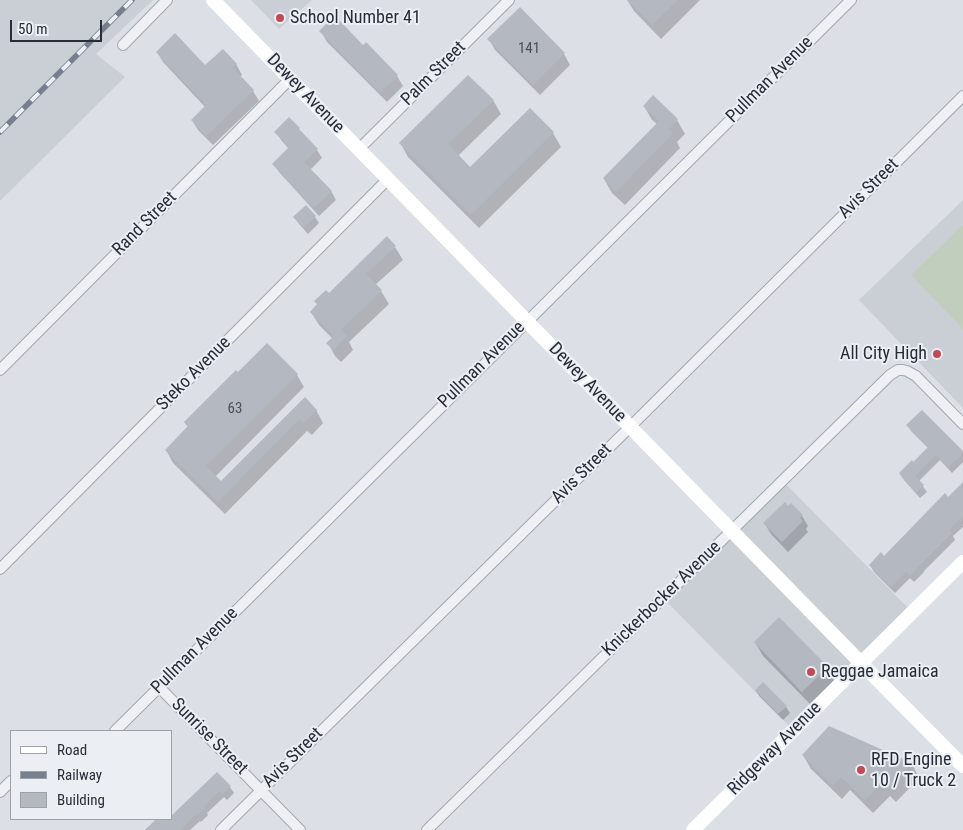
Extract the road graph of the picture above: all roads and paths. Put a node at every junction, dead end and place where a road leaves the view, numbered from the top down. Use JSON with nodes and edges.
{"nodes":[{"id":1,"x":167,"y":0,"type":"edge"},
{"id":2,"x":213,"y":0,"type":"edge"},
{"id":3,"x":509,"y":0,"type":"edge"},
{"id":4,"x":850,"y":0,"type":"edge"},
{"id":5,"x":123,"y":45,"type":"dead end"},
{"id":6,"x":290,"y":79,"type":"junction"},
{"id":7,"x":963,"y":96,"type":"edge"},
{"id":8,"x":358,"y":149,"type":"junction"},
{"id":9,"x":388,"y":179,"type":"junction"},
{"id":10,"x":526,"y":321,"type":"junction"},
{"id":11,"x":0,"y":370,"type":"edge"},
{"id":12,"x":963,"y":424,"type":"edge"},
{"id":13,"x":630,"y":427,"type":"junction"},
{"id":14,"x":731,"y":531,"type":"junction"},
{"id":15,"x":963,"y":562,"type":"edge"},
{"id":16,"x":0,"y":569,"type":"edge"},
{"id":17,"x":861,"y":663,"type":"junction"},
{"id":18,"x":159,"y":687,"type":"junction"},
{"id":19,"x":116,"y":730,"type":"edge"},
{"id":20,"x":963,"y":766,"type":"edge"},
{"id":21,"x":10,"y":782,"type":"edge"},
{"id":22,"x":261,"y":790,"type":"junction"},
{"id":23,"x":0,"y":792,"type":"edge"},
{"id":24,"x":221,"y":830,"type":"edge"},
{"id":25,"x":300,"y":830,"type":"edge"},
{"id":26,"x":427,"y":830,"type":"edge"},
{"id":27,"x":693,"y":830,"type":"edge"}],
"edges":[{"from":1,"to":5,"type":"street"},
{"from":2,"to":6,"type":"street","name":"Dewey Avenue"},
{"from":3,"to":8,"type":"street","name":"Palm Street"},
{"from":4,"to":10,"type":"street","name":"Pullman Avenue"},
{"from":6,"to":8,"type":"street","name":"Dewey Avenue"},
{"from":6,"to":11,"type":"street","name":"Rand Street"},
{"from":7,"to":13,"type":"street","name":"Avis Street"},
{"from":8,"to":9,"type":"street","name":"Dewey Avenue"},
{"from":9,"to":10,"type":"street","name":"Dewey Avenue"},
{"from":9,"to":16,"type":"street","name":"Steko Avenue"},
{"from":10,"to":13,"type":"street","name":"Dewey Avenue"},
{"from":10,"to":18,"type":"street","name":"Pullman Avenue"},
{"from":12,"to":14,"type":"street","name":"Knickerbocker Avenue"},
{"from":13,"to":14,"type":"street","name":"Dewey Avenue"},
{"from":13,"to":22,"type":"street","name":"Avis Street"},
{"from":14,"to":17,"type":"street","name":"Dewey Avenue"},
{"from":14,"to":26,"type":"street","name":"Knickerbocker Avenue"},
{"from":15,"to":17,"type":"street","name":"Ridgeway Avenue"},
{"from":17,"to":20,"type":"street","name":"Dewey Avenue"},
{"from":17,"to":27,"type":"street","name":"Ridgeway Avenue"},
{"from":18,"to":19,"type":"street","name":"Pullman Avenue"},
{"from":18,"to":22,"type":"street","name":"Sunrise Street"},
{"from":21,"to":23,"type":"street"},
{"from":22,"to":24,"type":"street","name":"Avis Street"},
{"from":22,"to":25,"type":"street","name":"Sunrise Street"}]}
